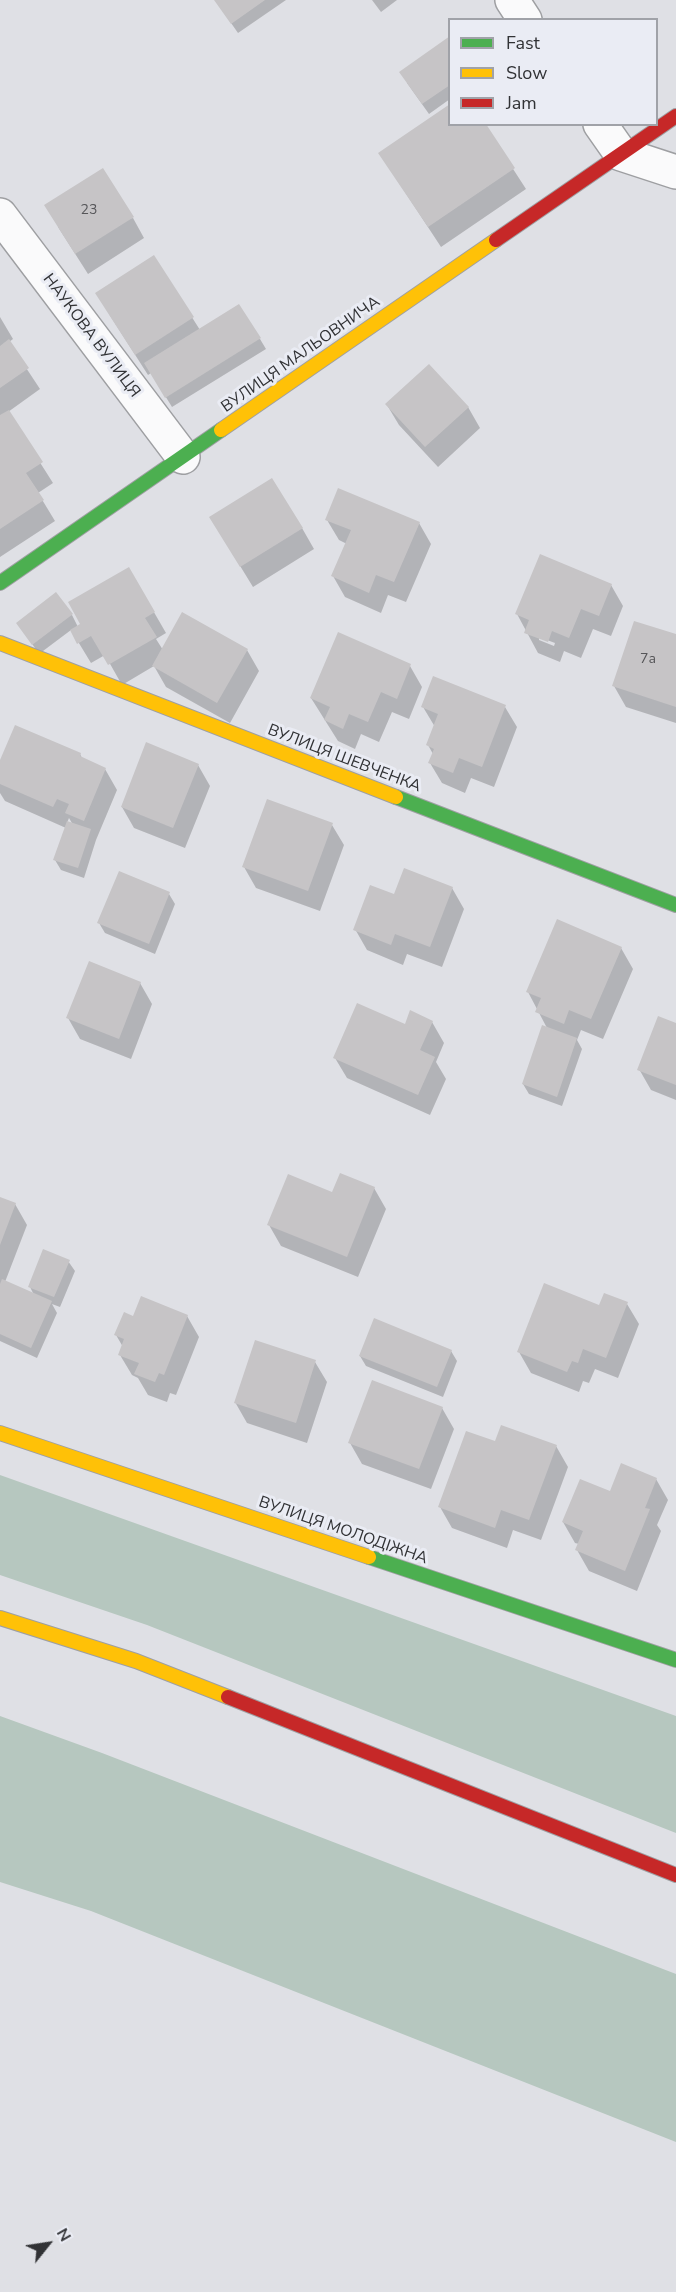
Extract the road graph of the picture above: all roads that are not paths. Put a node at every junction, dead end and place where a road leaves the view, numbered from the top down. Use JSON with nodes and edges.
{"nodes":[{"id":1,"x":512,"y":0,"type":"edge"},
{"id":2,"x":524,"y":18,"type":"edge"},
{"id":3,"x":676,"y":116,"type":"edge"},
{"id":4,"x":601,"y":126,"type":"edge"},
{"id":5,"x":621,"y":154,"type":"junction"},
{"id":6,"x":676,"y":172,"type":"edge"},
{"id":7,"x":0,"y":215,"type":"edge"},
{"id":8,"x":183,"y":457,"type":"junction"},
{"id":9,"x":0,"y":583,"type":"edge"},
{"id":10,"x":0,"y":643,"type":"edge"},
{"id":11,"x":676,"y":905,"type":"edge"},
{"id":12,"x":0,"y":1433,"type":"edge"},
{"id":13,"x":0,"y":1618,"type":"edge"},
{"id":14,"x":676,"y":1660,"type":"edge"},
{"id":15,"x":676,"y":1875,"type":"edge"}],
"edges":[{"from":1,"to":2,"type":"street"},
{"from":3,"to":5,"type":"street","name":"ВУЛИЦЯ МАЛЬОВНИЧА"},
{"from":4,"to":5,"type":"street"},
{"from":5,"to":6,"type":"street"},
{"from":5,"to":8,"type":"street","name":"ВУЛИЦЯ МАЛЬОВНИЧА"},
{"from":7,"to":8,"type":"street","name":"НАУКОВА ВУЛИЦЯ"},
{"from":8,"to":9,"type":"street","name":"ВУЛИЦЯ МАЛЬОВНИЧА"},
{"from":10,"to":11,"type":"street","name":"ВУЛИЦЯ ШЕВЧЕНКА"},
{"from":12,"to":14,"type":"street","name":"ВУЛИЦЯ МОЛОДІЖНА"},
{"from":13,"to":15,"type":"street"}]}
